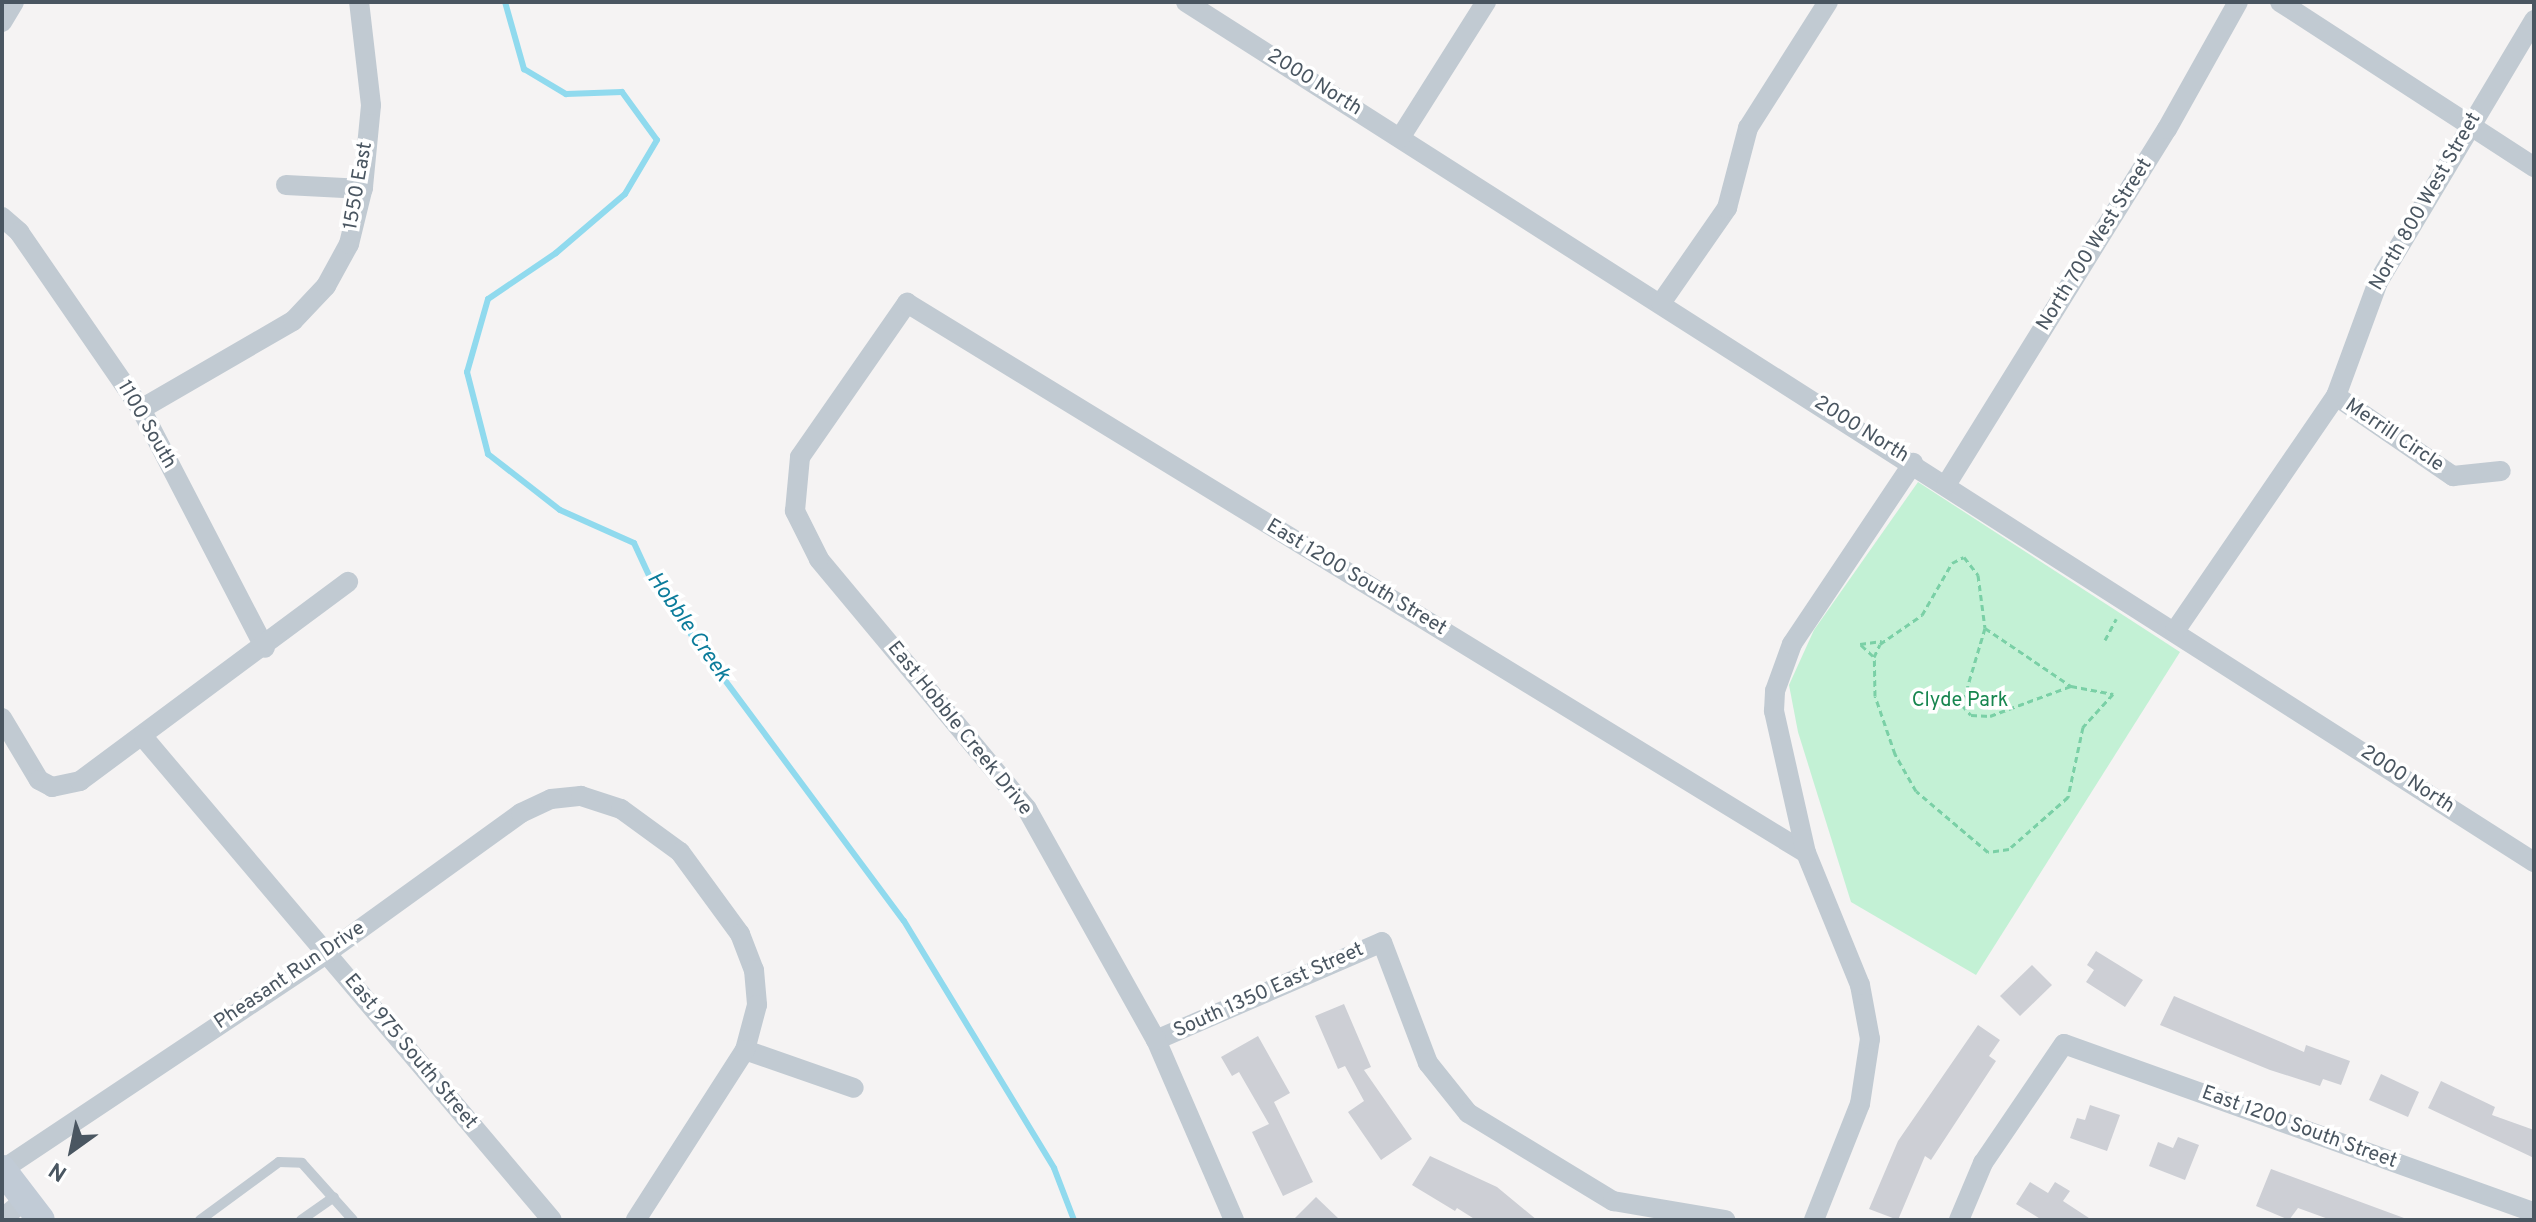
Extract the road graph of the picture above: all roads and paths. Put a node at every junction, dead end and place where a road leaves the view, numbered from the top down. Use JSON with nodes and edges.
{"nodes":[{"id":1,"x":14,"y":2,"type":"edge"},
{"id":2,"x":359,"y":2,"type":"edge"},
{"id":3,"x":1186,"y":2,"type":"edge"},
{"id":4,"x":1486,"y":2,"type":"edge"},
{"id":5,"x":1828,"y":2,"type":"edge"},
{"id":6,"x":2238,"y":2,"type":"edge"},
{"id":7,"x":2280,"y":2,"type":"edge"},
{"id":8,"x":2534,"y":20,"type":"edge"},
{"id":9,"x":2,"y":22,"type":"edge"},
{"id":10,"x":2470,"y":124,"type":"junction"},
{"id":11,"x":1400,"y":138,"type":"junction"},
{"id":12,"x":2534,"y":167,"type":"edge"},
{"id":13,"x":286,"y":185,"type":"dead end"},
{"id":14,"x":363,"y":189,"type":"junction"},
{"id":15,"x":2,"y":217,"type":"edge"},
{"id":16,"x":907,"y":303,"type":"joint"},
{"id":17,"x":1661,"y":303,"type":"junction"},
{"id":18,"x":2336,"y":396,"type":"junction"},
{"id":19,"x":141,"y":409,"type":"junction"},
{"id":20,"x":1913,"y":463,"type":"junction"},
{"id":21,"x":2501,"y":471,"type":"dead end"},
{"id":22,"x":1946,"y":485,"type":"junction"},
{"id":23,"x":348,"y":582,"type":"dead end"},
{"id":24,"x":2116,"y":619,"type":"dead end"},
{"id":25,"x":1985,"y":628,"type":"junction"},
{"id":26,"x":2175,"y":631,"type":"junction"},
{"id":27,"x":1885,"y":640,"type":"junction"},
{"id":28,"x":2105,"y":640,"type":"dead end"},
{"id":29,"x":265,"y":648,"type":"junction"},
{"id":30,"x":1874,"y":657,"type":"junction"},
{"id":31,"x":2071,"y":686,"type":"junction"},
{"id":32,"x":2,"y":718,"type":"edge"},
{"id":33,"x":144,"y":738,"type":"junction"},
{"id":34,"x":1806,"y":853,"type":"junction"},
{"id":35,"x":2534,"y":862,"type":"edge"},
{"id":36,"x":327,"y":953,"type":"junction"},
{"id":37,"x":1156,"y":1040,"type":"junction"},
{"id":38,"x":745,"y":1050,"type":"junction"},
{"id":39,"x":854,"y":1088,"type":"dead end"},
{"id":40,"x":2,"y":1169,"type":"edge"},
{"id":41,"x":334,"y":1197,"type":"junction"},
{"id":42,"x":33,"y":1210,"type":"edge"},
{"id":43,"x":2534,"y":1212,"type":"edge"},
{"id":44,"x":2,"y":1219,"type":"edge"},
{"id":45,"x":200,"y":1220,"type":"edge"},
{"id":46,"x":301,"y":1220,"type":"edge"},
{"id":47,"x":353,"y":1220,"type":"edge"},
{"id":48,"x":552,"y":1220,"type":"edge"},
{"id":49,"x":636,"y":1220,"type":"edge"},
{"id":50,"x":1234,"y":1220,"type":"edge"},
{"id":51,"x":1725,"y":1220,"type":"edge"},
{"id":52,"x":1814,"y":1220,"type":"edge"},
{"id":53,"x":1959,"y":1220,"type":"edge"}],
"edges":[{"from":1,"to":9,"type":"street"},
{"from":2,"to":14,"type":"street","name":"1550 East"},
{"from":3,"to":11,"type":"street","name":"2000 North"},
{"from":4,"to":11,"type":"street"},
{"from":5,"to":17,"type":"street"},
{"from":6,"to":22,"type":"street","name":"North 700 West Street"},
{"from":7,"to":10,"type":"street"},
{"from":8,"to":10,"type":"street","name":"North 800 West Street"},
{"from":10,"to":12,"type":"street"},
{"from":10,"to":18,"type":"street","name":"North 800 West Street"},
{"from":11,"to":17,"type":"street","name":"2000 North"},
{"from":13,"to":14,"type":"street"},
{"from":14,"to":19,"type":"street","name":"1550 East"},
{"from":15,"to":19,"type":"street","name":"1100 South"},
{"from":16,"to":34,"type":"street","name":"East 1200 South Street"},
{"from":16,"to":37,"type":"street","name":"East Hobble Creek Drive"},
{"from":17,"to":20,"type":"street","name":"2000 North"},
{"from":18,"to":21,"type":"street","name":"Merrill Circle"},
{"from":18,"to":26,"type":"street","name":"North 800 West Street"},
{"from":19,"to":29,"type":"street","name":"1100 South"},
{"from":20,"to":22,"type":"street","name":"2000 North"},
{"from":20,"to":34,"type":"street"},
{"from":22,"to":26,"type":"street","name":"2000 North"},
{"from":23,"to":29,"type":"street"},
{"from":24,"to":28,"type":"path"},
{"from":25,"to":27,"type":"path"},
{"from":25,"to":31,"type":"path"},
{"from":25,"to":31,"type":"path"},
{"from":26,"to":35,"type":"street","name":"2000 North"},
{"from":27,"to":30,"type":"path"},
{"from":27,"to":30,"type":"path"},
{"from":29,"to":33,"type":"street"},
{"from":30,"to":31,"type":"path"},
{"from":32,"to":33,"type":"street"},
{"from":33,"to":36,"type":"street","name":"East 975 South Street"},
{"from":34,"to":52,"type":"street"},
{"from":36,"to":38,"type":"street","name":"Pheasant Run Drive"},
{"from":36,"to":40,"type":"street","name":"Pheasant Run Drive"},
{"from":36,"to":48,"type":"street","name":"East 975 South Street"},
{"from":37,"to":50,"type":"street","name":"East Hobble Creek Drive"},
{"from":37,"to":51,"type":"street","name":"South 1350 East Street"},
{"from":38,"to":39,"type":"street"},
{"from":38,"to":49,"type":"street"},
{"from":40,"to":42,"type":"street"},
{"from":41,"to":45,"type":"lane"},
{"from":41,"to":46,"type":"lane"},
{"from":41,"to":47,"type":"lane"},
{"from":42,"to":44,"type":"street"},
{"from":43,"to":53,"type":"street","name":"East 1200 South Street"}]}
